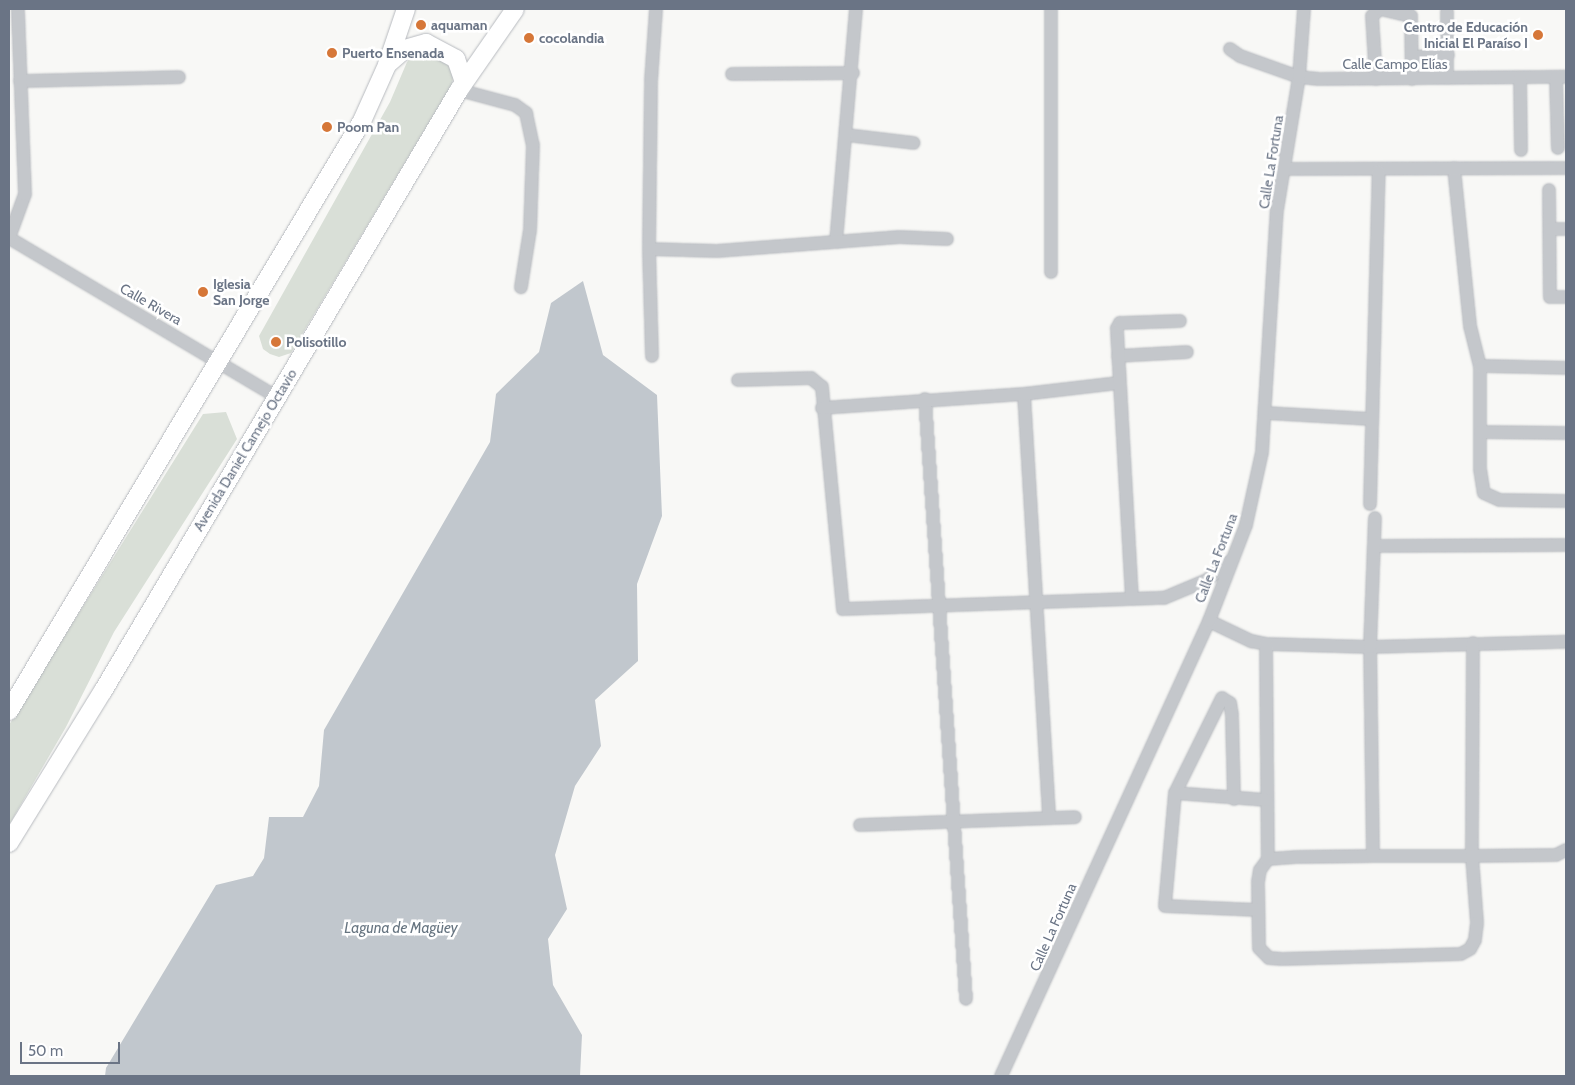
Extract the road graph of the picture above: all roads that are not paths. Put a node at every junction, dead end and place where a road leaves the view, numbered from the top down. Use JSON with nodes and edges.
{"nodes":[{"id":1,"x":18,"y":9,"type":"edge"},
{"id":2,"x":406,"y":9,"type":"edge"},
{"id":3,"x":515,"y":9,"type":"edge"},
{"id":4,"x":656,"y":9,"type":"edge"},
{"id":5,"x":856,"y":9,"type":"edge"},
{"id":6,"x":1051,"y":9,"type":"edge"},
{"id":7,"x":1304,"y":9,"type":"edge"},
{"id":8,"x":1447,"y":12,"type":"dead end"},
{"id":9,"x":14,"y":29,"type":"edge"},
{"id":10,"x":1230,"y":49,"type":"dead end"},
{"id":11,"x":1448,"y":55,"type":"junction"},
{"id":12,"x":1413,"y":57,"type":"junction"},
{"id":13,"x":387,"y":65,"type":"junction"},
{"id":14,"x":853,"y":73,"type":"junction"},
{"id":15,"x":732,"y":74,"type":"dead end"},
{"id":16,"x":178,"y":77,"type":"dead end"},
{"id":17,"x":1299,"y":77,"type":"junction"},
{"id":18,"x":1447,"y":78,"type":"junction"},
{"id":19,"x":1520,"y":78,"type":"junction"},
{"id":20,"x":1561,"y":78,"type":"edge"},
{"id":21,"x":1376,"y":79,"type":"junction"},
{"id":22,"x":1412,"y":79,"type":"junction"},
{"id":23,"x":20,"y":81,"type":"junction"},
{"id":24,"x":461,"y":86,"type":"junction"},
{"id":25,"x":846,"y":135,"type":"junction"},
{"id":26,"x":914,"y":143,"type":"dead end"},
{"id":27,"x":1558,"y":148,"type":"dead end"},
{"id":28,"x":1521,"y":150,"type":"dead end"},
{"id":29,"x":1454,"y":168,"type":"junction"},
{"id":30,"x":1566,"y":168,"type":"edge"},
{"id":31,"x":1285,"y":169,"type":"junction"},
{"id":32,"x":1379,"y":171,"type":"junction"},
{"id":33,"x":1549,"y":190,"type":"dead end"},
{"id":34,"x":1550,"y":229,"type":"junction"},
{"id":35,"x":1566,"y":229,"type":"edge"},
{"id":36,"x":9,"y":238,"type":"edge"},
{"id":37,"x":947,"y":239,"type":"dead end"},
{"id":38,"x":836,"y":242,"type":"junction"},
{"id":39,"x":649,"y":250,"type":"junction"},
{"id":40,"x":1051,"y":272,"type":"dead end"},
{"id":41,"x":521,"y":287,"type":"dead end"},
{"id":42,"x":1566,"y":297,"type":"edge"},
{"id":43,"x":1180,"y":321,"type":"dead end"},
{"id":44,"x":1187,"y":352,"type":"dead end"},
{"id":45,"x":652,"y":356,"type":"dead end"},
{"id":46,"x":1118,"y":356,"type":"junction"},
{"id":47,"x":218,"y":361,"type":"junction"},
{"id":48,"x":1480,"y":366,"type":"junction"},
{"id":49,"x":1566,"y":368,"type":"edge"},
{"id":50,"x":738,"y":380,"type":"dead end"},
{"id":51,"x":1118,"y":382,"type":"junction"},
{"id":52,"x":1024,"y":394,"type":"junction"},
{"id":53,"x":277,"y":396,"type":"junction"},
{"id":54,"x":925,"y":399,"type":"junction"},
{"id":55,"x":822,"y":408,"type":"junction"},
{"id":56,"x":1266,"y":413,"type":"junction"},
{"id":57,"x":1372,"y":419,"type":"junction"},
{"id":58,"x":1480,"y":432,"type":"junction"},
{"id":59,"x":1566,"y":433,"type":"edge"},
{"id":60,"x":1566,"y":501,"type":"edge"},
{"id":61,"x":1370,"y":504,"type":"dead end"},
{"id":62,"x":1375,"y":518,"type":"dead end"},
{"id":63,"x":1566,"y":545,"type":"edge"},
{"id":64,"x":1375,"y":546,"type":"junction"},
{"id":65,"x":1235,"y":557,"type":"junction"},
{"id":66,"x":1132,"y":599,"type":"junction"},
{"id":67,"x":1038,"y":602,"type":"junction"},
{"id":68,"x":938,"y":605,"type":"junction"},
{"id":69,"x":1209,"y":620,"type":"junction"},
{"id":70,"x":1473,"y":642,"type":"junction"},
{"id":71,"x":1566,"y":642,"type":"edge"},
{"id":72,"x":1266,"y":644,"type":"junction"},
{"id":73,"x":1370,"y":646,"type":"junction"},
{"id":74,"x":9,"y":711,"type":"edge"},
{"id":75,"x":1175,"y":793,"type":"junction"},
{"id":76,"x":1234,"y":799,"type":"junction"},
{"id":77,"x":1268,"y":800,"type":"junction"},
{"id":78,"x":1049,"y":816,"type":"junction"},
{"id":79,"x":1075,"y":817,"type":"dead end"},
{"id":80,"x":954,"y":821,"type":"junction"},
{"id":81,"x":860,"y":825,"type":"dead end"},
{"id":82,"x":9,"y":843,"type":"edge"},
{"id":83,"x":1566,"y":850,"type":"edge"},
{"id":84,"x":1373,"y":856,"type":"junction"},
{"id":85,"x":1472,"y":856,"type":"junction"},
{"id":86,"x":1268,"y":859,"type":"junction"},
{"id":87,"x":1258,"y":910,"type":"junction"},
{"id":88,"x":966,"y":1000,"type":"dead end"},
{"id":89,"x":1001,"y":1076,"type":"edge"}],
"edges":[{"from":1,"to":9,"type":"street"},
{"from":2,"to":13,"type":"main road"},
{"from":3,"to":24,"type":"main road","name":"Avenida Daniel Camejo Octavio"},
{"from":4,"to":39,"type":"street"},
{"from":5,"to":14,"type":"street"},
{"from":6,"to":40,"type":"street"},
{"from":7,"to":17,"type":"street","name":"Calle La Fortuna"},
{"from":8,"to":11,"type":"street"},
{"from":9,"to":23,"type":"street"},
{"from":10,"to":17,"type":"street","name":"Calle Campo Elías"},
{"from":11,"to":12,"type":"street"},
{"from":11,"to":18,"type":"street"},
{"from":12,"to":21,"type":"street"},
{"from":12,"to":22,"type":"street"},
{"from":13,"to":24,"type":"main road"},
{"from":13,"to":47,"type":"main road"},
{"from":14,"to":15,"type":"street"},
{"from":14,"to":25,"type":"street"},
{"from":16,"to":23,"type":"street"},
{"from":17,"to":21,"type":"street","name":"Calle Campo Elías"},
{"from":17,"to":31,"type":"street","name":"Calle La Fortuna"},
{"from":18,"to":19,"type":"street","name":"Calle Campo Elías"},
{"from":18,"to":22,"type":"street","name":"Calle Campo Elías"},
{"from":19,"to":20,"type":"street","name":"Calle Campo Elías"},
{"from":19,"to":28,"type":"street"},
{"from":20,"to":27,"type":"street"},
{"from":21,"to":22,"type":"street","name":"Calle Campo Elías"},
{"from":23,"to":36,"type":"street"},
{"from":24,"to":41,"type":"street"},
{"from":24,"to":53,"type":"main road","name":"Avenida Daniel Camejo Octavio"},
{"from":25,"to":26,"type":"street"},
{"from":25,"to":38,"type":"street"},
{"from":29,"to":30,"type":"street"},
{"from":29,"to":32,"type":"street"},
{"from":29,"to":48,"type":"street"},
{"from":31,"to":32,"type":"street"},
{"from":31,"to":56,"type":"street","name":"Calle La Fortuna"},
{"from":32,"to":57,"type":"street"},
{"from":33,"to":34,"type":"street"},
{"from":34,"to":35,"type":"street"},
{"from":34,"to":42,"type":"street"},
{"from":36,"to":47,"type":"street","name":"Calle Rivera"},
{"from":37,"to":38,"type":"street"},
{"from":38,"to":39,"type":"street"},
{"from":39,"to":45,"type":"street"},
{"from":43,"to":46,"type":"street"},
{"from":44,"to":46,"type":"street"},
{"from":46,"to":51,"type":"street"},
{"from":47,"to":53,"type":"street","name":"Calle Rivera"},
{"from":47,"to":74,"type":"main road"},
{"from":48,"to":49,"type":"street"},
{"from":48,"to":58,"type":"street"},
{"from":50,"to":55,"type":"street"},
{"from":51,"to":52,"type":"street"},
{"from":51,"to":66,"type":"street"},
{"from":52,"to":54,"type":"street"},
{"from":52,"to":67,"type":"street"},
{"from":53,"to":82,"type":"main road","name":"Avenida Daniel Camejo Octavio"},
{"from":54,"to":55,"type":"street"},
{"from":54,"to":68,"type":"street"},
{"from":55,"to":68,"type":"street"},
{"from":56,"to":57,"type":"street"},
{"from":56,"to":65,"type":"street","name":"Calle La Fortuna"},
{"from":57,"to":61,"type":"street"},
{"from":58,"to":59,"type":"street"},
{"from":58,"to":60,"type":"street"},
{"from":62,"to":64,"type":"street"},
{"from":63,"to":64,"type":"street"},
{"from":64,"to":73,"type":"street"},
{"from":65,"to":66,"type":"street"},
{"from":65,"to":69,"type":"street","name":"Calle La Fortuna"},
{"from":66,"to":67,"type":"street"},
{"from":67,"to":68,"type":"street"},
{"from":67,"to":78,"type":"street"},
{"from":68,"to":80,"type":"street"},
{"from":69,"to":72,"type":"street"},
{"from":69,"to":89,"type":"street","name":"Calle La Fortuna"},
{"from":70,"to":71,"type":"street"},
{"from":70,"to":73,"type":"street"},
{"from":70,"to":85,"type":"street"},
{"from":72,"to":73,"type":"street"},
{"from":72,"to":77,"type":"street"},
{"from":73,"to":84,"type":"street"},
{"from":75,"to":76,"type":"street"},
{"from":75,"to":76,"type":"street"},
{"from":75,"to":87,"type":"street"},
{"from":76,"to":77,"type":"street"},
{"from":77,"to":86,"type":"street"},
{"from":78,"to":79,"type":"street"},
{"from":78,"to":80,"type":"street"},
{"from":80,"to":81,"type":"street"},
{"from":80,"to":88,"type":"street"},
{"from":83,"to":85,"type":"street"},
{"from":84,"to":85,"type":"street"},
{"from":84,"to":86,"type":"street"},
{"from":85,"to":87,"type":"street"},
{"from":86,"to":87,"type":"street"}]}
